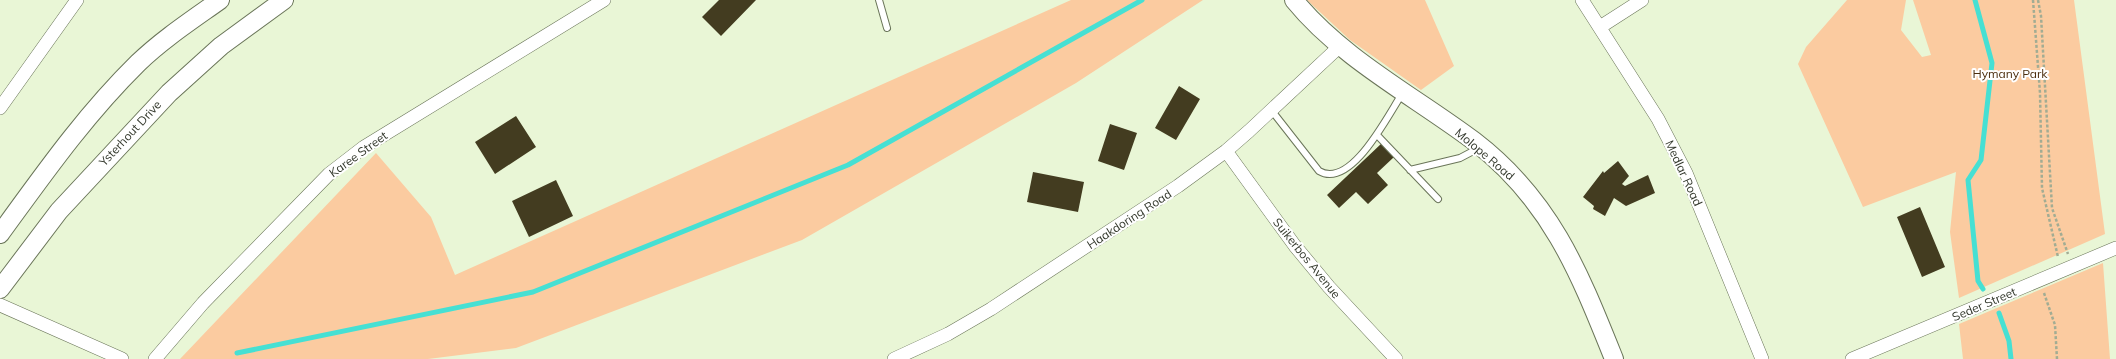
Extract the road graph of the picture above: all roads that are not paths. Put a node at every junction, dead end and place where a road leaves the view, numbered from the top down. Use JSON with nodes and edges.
{"nodes":[{"id":1,"x":77,"y":0,"type":"edge"},
{"id":2,"x":220,"y":0,"type":"edge"},
{"id":3,"x":284,"y":0,"type":"edge"},
{"id":4,"x":604,"y":0,"type":"edge"},
{"id":5,"x":879,"y":0,"type":"edge"},
{"id":6,"x":1294,"y":0,"type":"edge"},
{"id":7,"x":1582,"y":0,"type":"edge"},
{"id":8,"x":1642,"y":0,"type":"edge"},
{"id":9,"x":1600,"y":27,"type":"junction"},
{"id":10,"x":887,"y":28,"type":"dead end"},
{"id":11,"x":1340,"y":46,"type":"junction"},
{"id":12,"x":1403,"y":91,"type":"junction"},
{"id":13,"x":0,"y":108,"type":"edge"},
{"id":14,"x":1272,"y":111,"type":"junction"},
{"id":15,"x":1377,"y":135,"type":"junction"},
{"id":16,"x":1481,"y":147,"type":"junction"},
{"id":17,"x":1226,"y":151,"type":"junction"},
{"id":18,"x":1410,"y":170,"type":"junction"},
{"id":19,"x":1438,"y":199,"type":"dead end"},
{"id":20,"x":0,"y":234,"type":"edge"},
{"id":21,"x":2116,"y":248,"type":"edge"},
{"id":22,"x":0,"y":289,"type":"edge"},
{"id":23,"x":0,"y":305,"type":"edge"},
{"id":24,"x":122,"y":359,"type":"edge"},
{"id":25,"x":155,"y":359,"type":"edge"},
{"id":26,"x":894,"y":359,"type":"edge"},
{"id":27,"x":1396,"y":359,"type":"edge"},
{"id":28,"x":1614,"y":359,"type":"edge"},
{"id":29,"x":1762,"y":359,"type":"edge"},
{"id":30,"x":1852,"y":359,"type":"edge"}],
"edges":[{"from":1,"to":13,"type":"street"},
{"from":2,"to":20,"type":"main road"},
{"from":3,"to":22,"type":"main road","name":"Ysterhout Drive"},
{"from":4,"to":25,"type":"street","name":"Karee Street"},
{"from":5,"to":10,"type":"lane"},
{"from":6,"to":11,"type":"main road","name":"Molope Road"},
{"from":7,"to":9,"type":"street","name":"Medlar Road"},
{"from":8,"to":9,"type":"street"},
{"from":9,"to":29,"type":"street","name":"Medlar Road"},
{"from":11,"to":12,"type":"main road","name":"Molope Road"},
{"from":11,"to":14,"type":"street","name":"Haakdoring Road"},
{"from":12,"to":15,"type":"lane"},
{"from":12,"to":16,"type":"main road","name":"Molope Road"},
{"from":14,"to":15,"type":"lane"},
{"from":14,"to":17,"type":"street","name":"Haakdoring Road"},
{"from":15,"to":18,"type":"lane"},
{"from":16,"to":18,"type":"lane"},
{"from":16,"to":28,"type":"main road","name":"Molope Road"},
{"from":17,"to":26,"type":"street","name":"Haakdoring Road"},
{"from":17,"to":27,"type":"street","name":"Suikerbos Avenue"},
{"from":18,"to":19,"type":"lane"},
{"from":21,"to":30,"type":"street","name":"Seder Street"},
{"from":23,"to":24,"type":"street"}]}
